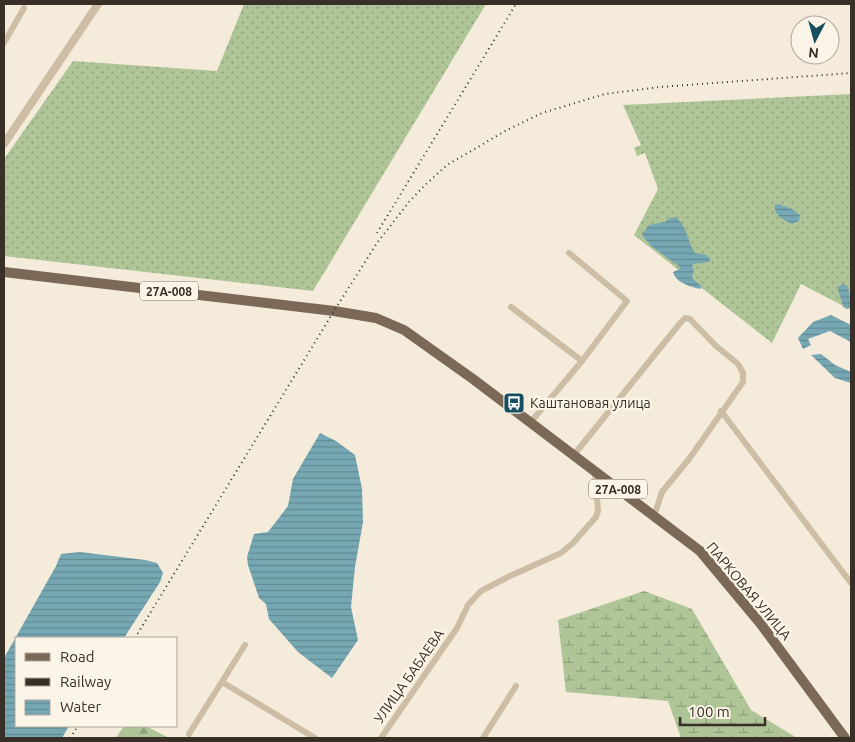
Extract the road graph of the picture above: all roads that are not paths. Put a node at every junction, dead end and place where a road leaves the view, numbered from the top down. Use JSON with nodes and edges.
{"nodes":[{"id":1,"x":98,"y":4,"type":"edge"},
{"id":2,"x":24,"y":8,"type":"dead end"},
{"id":3,"x":4,"y":42,"type":"edge"},
{"id":4,"x":4,"y":142,"type":"edge"},
{"id":5,"x":569,"y":254,"type":"dead end"},
{"id":6,"x":4,"y":272,"type":"edge"},
{"id":7,"x":511,"y":306,"type":"dead end"},
{"id":8,"x":582,"y":361,"type":"junction"},
{"id":9,"x":721,"y":411,"type":"junction"},
{"id":10,"x":530,"y":423,"type":"junction"},
{"id":11,"x":573,"y":456,"type":"junction"},
{"id":12,"x":595,"y":473,"type":"junction"},
{"id":13,"x":654,"y":516,"type":"junction"},
{"id":14,"x":851,"y":583,"type":"edge"},
{"id":15,"x":245,"y":644,"type":"dead end"},
{"id":16,"x":222,"y":682,"type":"junction"},
{"id":17,"x":516,"y":686,"type":"dead end"},
{"id":18,"x":189,"y":734,"type":"dead end"},
{"id":19,"x":315,"y":738,"type":"edge"},
{"id":20,"x":381,"y":738,"type":"edge"},
{"id":21,"x":483,"y":738,"type":"edge"},
{"id":22,"x":845,"y":738,"type":"edge"}],
"edges":[{"from":1,"to":4,"type":"street"},
{"from":2,"to":3,"type":"street"},
{"from":5,"to":8,"type":"street"},
{"from":6,"to":10,"type":"main road","name":"ПАРКОВАЯ УЛИЦА","number":"27А-008"},
{"from":7,"to":8,"type":"street"},
{"from":8,"to":10,"type":"street"},
{"from":9,"to":11,"type":"street"},
{"from":9,"to":13,"type":"street"},
{"from":9,"to":14,"type":"street"},
{"from":10,"to":11,"type":"main road","name":"ПАРКОВАЯ УЛИЦА","number":"27А-008"},
{"from":11,"to":12,"type":"main road","name":"ПАРКОВАЯ УЛИЦА","number":"27А-008"},
{"from":12,"to":13,"type":"main road","name":"ПАРКОВАЯ УЛИЦА","number":"27А-008"},
{"from":12,"to":20,"type":"street","name":"УЛИЦА БАБАЕВА"},
{"from":13,"to":22,"type":"main road","name":"ПАРКОВАЯ УЛИЦА","number":"27А-008"},
{"from":15,"to":16,"type":"street"},
{"from":16,"to":18,"type":"street"},
{"from":16,"to":19,"type":"street"},
{"from":17,"to":21,"type":"street"}]}
